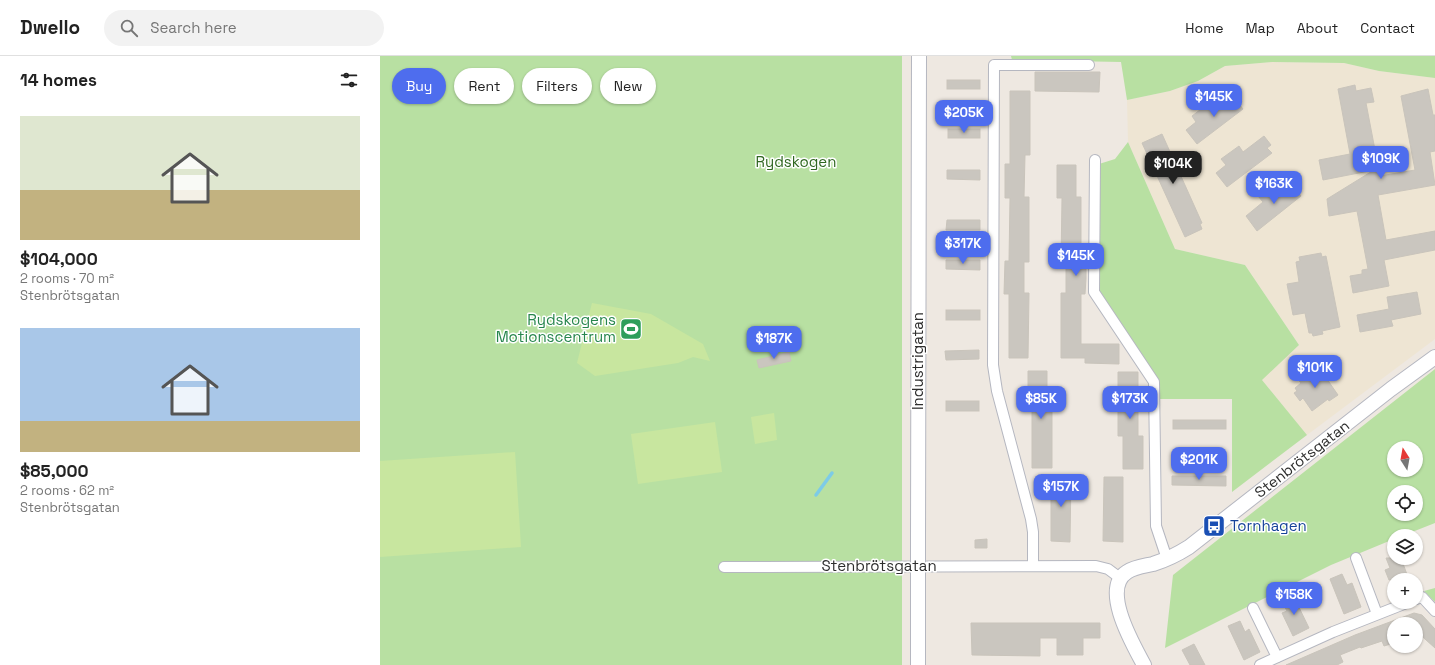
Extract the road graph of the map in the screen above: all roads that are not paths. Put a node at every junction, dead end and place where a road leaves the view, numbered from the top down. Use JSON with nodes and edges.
{"nodes":[{"id":1,"x":919,"y":56,"type":"edge"},
{"id":2,"x":1089,"y":65,"type":"dead end"},
{"id":3,"x":1095,"y":160,"type":"dead end"},
{"id":4,"x":1435,"y":357,"type":"edge"},
{"id":5,"x":1356,"y":558,"type":"dead end"},
{"id":6,"x":1167,"y":559,"type":"junction"},
{"id":7,"x":1033,"y":566,"type":"junction"},
{"id":8,"x":724,"y":567,"type":"dead end"},
{"id":9,"x":1120,"y":578,"type":"junction"},
{"id":10,"x":1423,"y":598,"type":"edge"},
{"id":11,"x":1253,"y":608,"type":"dead end"},
{"id":12,"x":1391,"y":609,"type":"edge"},
{"id":13,"x":1435,"y":611,"type":"edge"},
{"id":14,"x":1378,"y":614,"type":"junction"},
{"id":15,"x":1277,"y":657,"type":"junction"},
{"id":16,"x":1142,"y":664,"type":"edge"},
{"id":17,"x":918,"y":665,"type":"edge"},
{"id":18,"x":1260,"y":665,"type":"edge"}],
"edges":[{"from":1,"to":17,"type":"main road","name":"Industrigatan","bridge":true},
{"from":2,"to":7,"type":"street"},
{"from":3,"to":6,"type":"street"},
{"from":4,"to":6,"type":"main road","name":"Stenbrötsgatan"},
{"from":5,"to":14,"type":"street"},
{"from":6,"to":9,"type":"main road","name":"Stenbrötsgatan"},
{"from":7,"to":8,"type":"street","name":"Stenbrötsgatan"},
{"from":7,"to":9,"type":"street","name":"Stenbrötsgatan"},
{"from":9,"to":16,"type":"main road"},
{"from":10,"to":13,"type":"street"},
{"from":11,"to":15,"type":"street"},
{"from":12,"to":14,"type":"street"},
{"from":14,"to":15,"type":"street"},
{"from":15,"to":18,"type":"street"}]}
